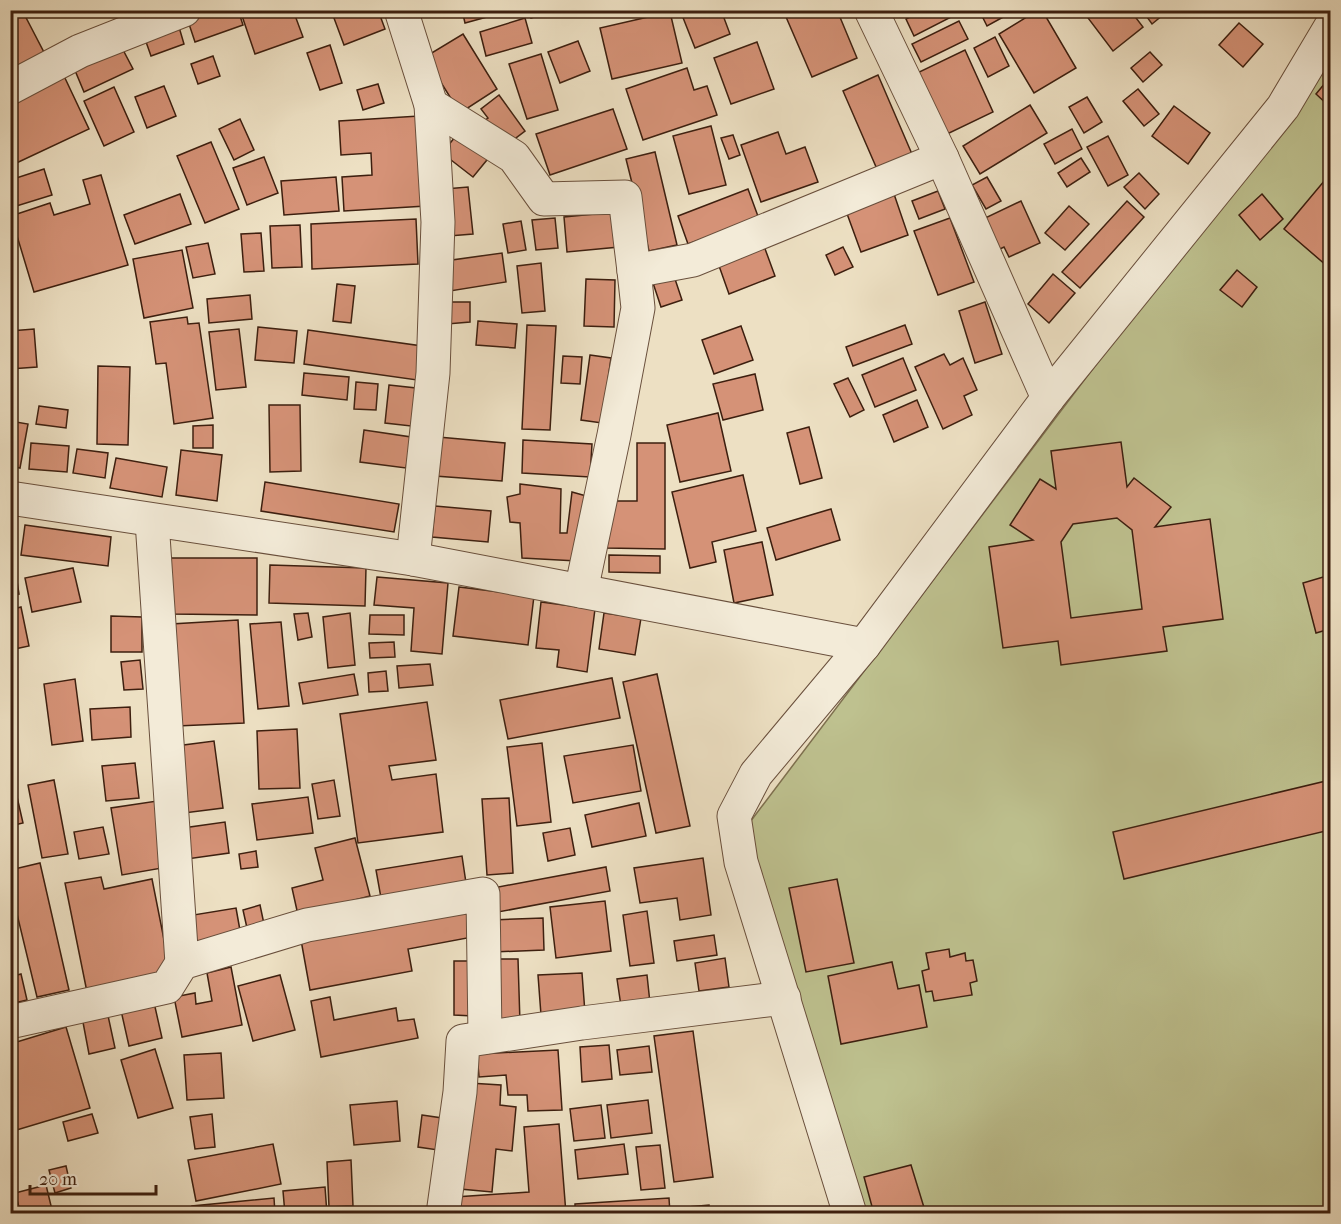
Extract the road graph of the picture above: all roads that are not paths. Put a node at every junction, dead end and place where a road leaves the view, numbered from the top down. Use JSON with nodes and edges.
{"nodes":[{"id":1,"x":184,"y":10,"type":"edge"},
{"id":2,"x":401,"y":10,"type":"edge"},
{"id":3,"x":871,"y":10,"type":"edge"},
{"id":4,"x":1313,"y":10,"type":"edge"},
{"id":5,"x":1330,"y":27,"type":"edge"},
{"id":6,"x":10,"y":88,"type":"edge"},
{"id":7,"x":431,"y":105,"type":"junction"},
{"id":8,"x":942,"y":158,"type":"junction"},
{"id":9,"x":634,"y":271,"type":"junction"},
{"id":10,"x":1048,"y":398,"type":"junction"},
{"id":11,"x":10,"y":498,"type":"edge"},
{"id":12,"x":152,"y":521,"type":"junction"},
{"id":13,"x":413,"y":559,"type":"junction"},
{"id":14,"x":581,"y":591,"type":"junction"},
{"id":15,"x":864,"y":645,"type":"junction"},
{"id":16,"x":182,"y":963,"type":"junction"},
{"id":17,"x":784,"y":998,"type":"junction"},
{"id":18,"x":10,"y":1022,"type":"edge"},
{"id":19,"x":485,"y":1037,"type":"junction"},
{"id":20,"x":443,"y":1214,"type":"edge"},
{"id":21,"x":850,"y":1214,"type":"edge"}],
"edges":[{"from":1,"to":6,"type":"street"},
{"from":2,"to":7,"type":"street"},
{"from":3,"to":8,"type":"street"},
{"from":4,"to":5,"type":"street"},
{"from":5,"to":10,"type":"street"},
{"from":7,"to":9,"type":"street"},
{"from":7,"to":13,"type":"street"},
{"from":8,"to":9,"type":"street"},
{"from":8,"to":10,"type":"street"},
{"from":9,"to":14,"type":"street"},
{"from":10,"to":15,"type":"street"},
{"from":11,"to":12,"type":"street"},
{"from":12,"to":13,"type":"street"},
{"from":12,"to":16,"type":"street"},
{"from":13,"to":14,"type":"street"},
{"from":14,"to":15,"type":"street"},
{"from":15,"to":17,"type":"street"},
{"from":16,"to":18,"type":"street"},
{"from":16,"to":19,"type":"street"},
{"from":17,"to":19,"type":"street"},
{"from":17,"to":21,"type":"street"},
{"from":19,"to":20,"type":"street"}]}
